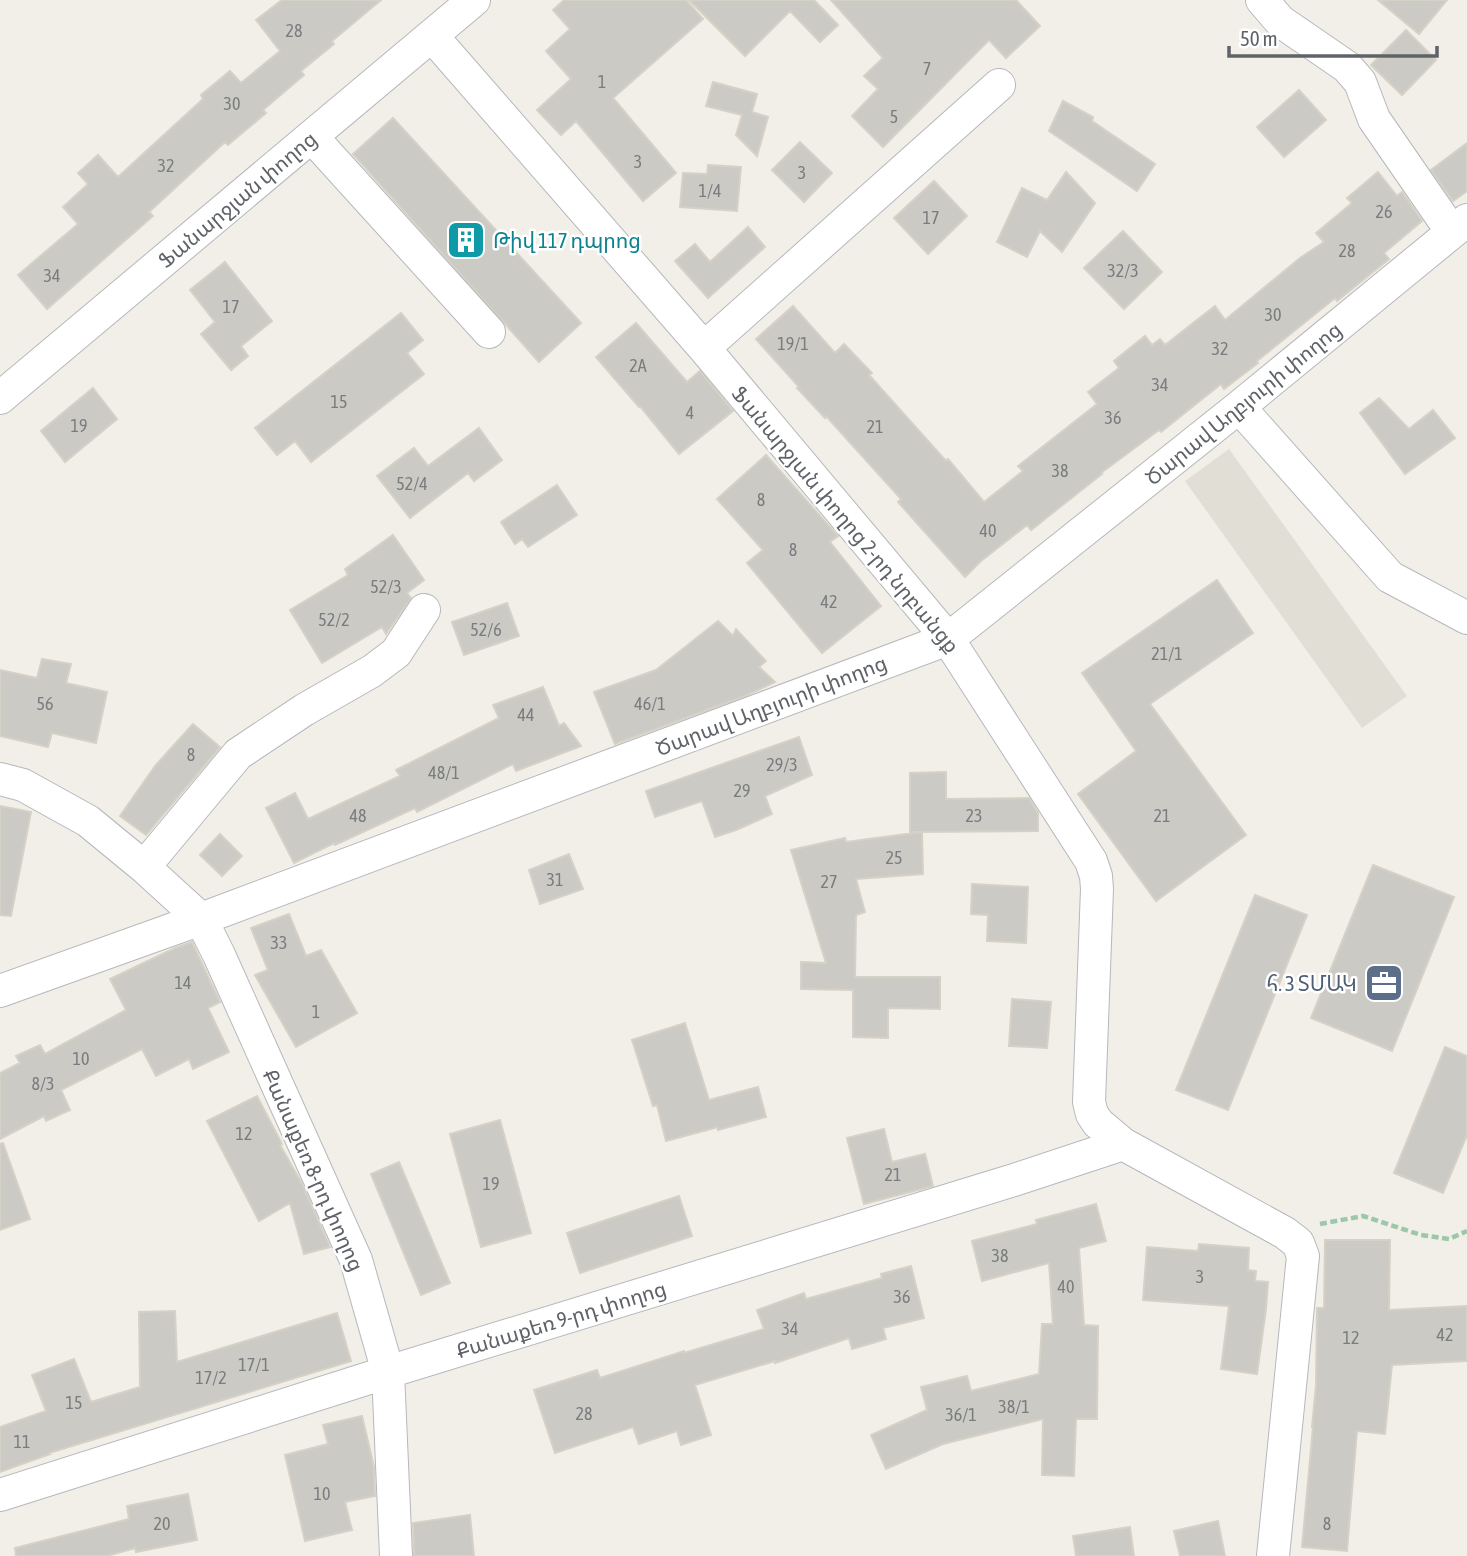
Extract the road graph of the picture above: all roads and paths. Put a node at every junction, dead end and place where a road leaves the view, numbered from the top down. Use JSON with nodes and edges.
{"nodes":[{"id":1,"x":474,"y":0,"type":"edge"},
{"id":2,"x":1262,"y":0,"type":"edge"},
{"id":3,"x":432,"y":36,"type":"junction"},
{"id":4,"x":999,"y":85,"type":"dead end"},
{"id":5,"x":312,"y":136,"type":"junction"},
{"id":6,"x":1459,"y":226,"type":"edge"},
{"id":7,"x":489,"y":332,"type":"dead end"},
{"id":8,"x":704,"y":348,"type":"junction"},
{"id":9,"x":0,"y":398,"type":"edge"},
{"id":10,"x":1239,"y":407,"type":"junction"},
{"id":11,"x":424,"y":610,"type":"dead end"},
{"id":12,"x":1467,"y":618,"type":"edge"},
{"id":13,"x":948,"y":639,"type":"junction"},
{"id":14,"x":0,"y":779,"type":"edge"},
{"id":15,"x":144,"y":867,"type":"junction"},
{"id":16,"x":201,"y":919,"type":"junction"},
{"id":17,"x":0,"y":991,"type":"edge"},
{"id":18,"x":1123,"y":1144,"type":"junction"},
{"id":19,"x":1467,"y":1231,"type":"edge"},
{"id":20,"x":1285,"y":1233,"type":"junction"},
{"id":21,"x":388,"y":1372,"type":"junction"},
{"id":22,"x":0,"y":1495,"type":"edge"},
{"id":23,"x":396,"y":1556,"type":"edge"},
{"id":24,"x":1273,"y":1556,"type":"edge"}],
"edges":[{"from":1,"to":3,"type":"street","name":"Ֆանարջյան փողոց"},
{"from":2,"to":6,"type":"street"},
{"from":3,"to":5,"type":"street","name":"Ֆանարջյան փողոց"},
{"from":3,"to":8,"type":"street","name":"Ֆանարջյան փողոց 2-րդ նրբանցք"},
{"from":4,"to":8,"type":"street"},
{"from":5,"to":7,"type":"street"},
{"from":5,"to":9,"type":"street","name":"Ֆանարջյան փողոց"},
{"from":6,"to":10,"type":"street","name":"Ծարավ Աղբյուրի փողոց"},
{"from":8,"to":13,"type":"street","name":"Ֆանարջյան փողոց 2-րդ նրբանցք"},
{"from":10,"to":12,"type":"street"},
{"from":10,"to":13,"type":"street","name":"Ծարավ Աղբյուրի փողոց"},
{"from":11,"to":15,"type":"street"},
{"from":13,"to":16,"type":"street","name":"Ծարավ Աղբյուրի փողոց"},
{"from":13,"to":18,"type":"street","name":"Ֆանարջյան փողոց 2-րդ նրբանցք"},
{"from":14,"to":15,"type":"street"},
{"from":15,"to":16,"type":"street"},
{"from":16,"to":17,"type":"street","name":"Ծարավ Աղբյուրի փողոց"},
{"from":16,"to":21,"type":"street","name":"Քանաքեռ 8-րդ փողոց"},
{"from":18,"to":20,"type":"street","name":"Ֆանարջյան փողոց 2-րդ նրբանցք"},
{"from":18,"to":21,"type":"street","name":"Քանաքեռ 9-րդ փողոց"},
{"from":19,"to":20,"type":"path"},
{"from":20,"to":24,"type":"street"},
{"from":21,"to":22,"type":"street","name":"Քանաքեռ 9-րդ փողոց"},
{"from":21,"to":23,"type":"street","name":"Քանաքեռ 8-րդ փողոց"}]}
